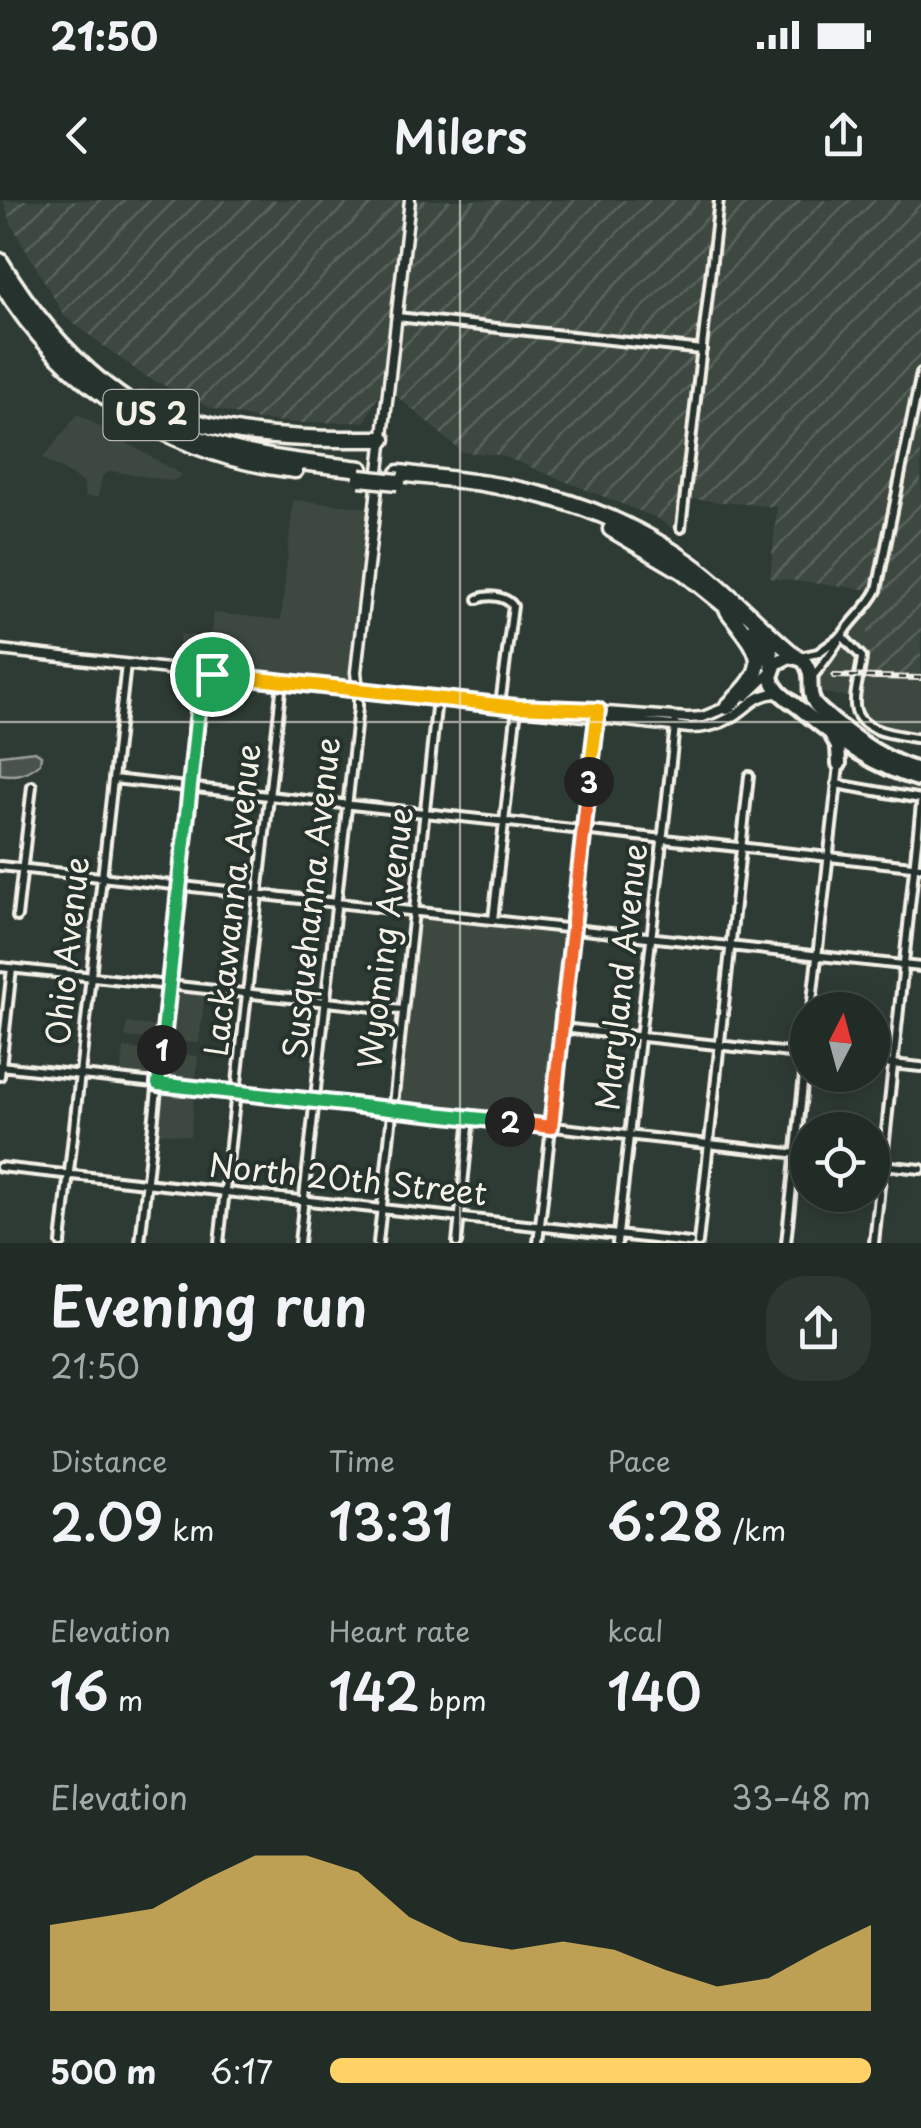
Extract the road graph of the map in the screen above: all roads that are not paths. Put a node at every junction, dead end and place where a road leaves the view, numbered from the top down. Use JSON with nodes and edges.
{"nodes":[{"id":1,"x":410,"y":200,"type":"edge"},
{"id":2,"x":719,"y":200,"type":"edge"},
{"id":3,"x":0,"y":261,"type":"edge"},
{"id":4,"x":6,"y":281,"type":"edge"},
{"id":5,"x":396,"y":316,"type":"junction"},
{"id":6,"x":702,"y":350,"type":"junction"},
{"id":7,"x":921,"y":373,"type":"edge"},
{"id":8,"x":383,"y":439,"type":"junction"},
{"id":9,"x":399,"y":478,"type":"junction"},
{"id":10,"x":681,"y":528,"type":"dead end"},
{"id":11,"x":718,"y":598,"type":"junction"},
{"id":12,"x":478,"y":599,"type":"dead end"},
{"id":13,"x":842,"y":636,"type":"junction"},
{"id":14,"x":0,"y":650,"type":"edge"},
{"id":15,"x":797,"y":657,"type":"junction"},
{"id":16,"x":126,"y":664,"type":"junction"},
{"id":17,"x":772,"y":670,"type":"junction"},
{"id":18,"x":202,"y":673,"type":"junction"},
{"id":19,"x":811,"y":680,"type":"junction"},
{"id":20,"x":282,"y":682,"type":"junction"},
{"id":21,"x":358,"y":690,"type":"junction"},
{"id":22,"x":781,"y":694,"type":"junction"},
{"id":23,"x":437,"y":698,"type":"junction"},
{"id":24,"x":500,"y":706,"type":"junction"},
{"id":25,"x":517,"y":707,"type":"junction"},
{"id":26,"x":727,"y":707,"type":"junction"},
{"id":27,"x":597,"y":714,"type":"junction"},
{"id":28,"x":675,"y":722,"type":"junction"},
{"id":29,"x":830,"y":734,"type":"junction"},
{"id":30,"x":921,"y":739,"type":"edge"},
{"id":31,"x":861,"y":756,"type":"junction"},
{"id":32,"x":839,"y":764,"type":"junction"},
{"id":33,"x":921,"y":771,"type":"edge"},
{"id":34,"x":749,"y":776,"type":"dead end"},
{"id":35,"x":112,"y":779,"type":"junction"},
{"id":36,"x":921,"y":780,"type":"edge"},
{"id":37,"x":836,"y":784,"type":"junction"},
{"id":38,"x":32,"y":786,"type":"dead end"},
{"id":39,"x":190,"y":787,"type":"junction"},
{"id":40,"x":270,"y":796,"type":"junction"},
{"id":41,"x":921,"y":802,"type":"edge"},
{"id":42,"x":347,"y":804,"type":"junction"},
{"id":43,"x":426,"y":812,"type":"junction"},
{"id":44,"x":504,"y":820,"type":"junction"},
{"id":45,"x":584,"y":830,"type":"junction"},
{"id":46,"x":662,"y":839,"type":"junction"},
{"id":47,"x":742,"y":848,"type":"junction"},
{"id":48,"x":828,"y":858,"type":"junction"},
{"id":49,"x":0,"y":866,"type":"edge"},
{"id":50,"x":918,"y":867,"type":"edge"},
{"id":51,"x":22,"y":868,"type":"junction"},
{"id":52,"x":102,"y":877,"type":"junction"},
{"id":53,"x":179,"y":886,"type":"junction"},
{"id":54,"x":258,"y":894,"type":"junction"},
{"id":55,"x":336,"y":903,"type":"junction"},
{"id":56,"x":415,"y":912,"type":"junction"},
{"id":57,"x":17,"y":917,"type":"dead end"},
{"id":58,"x":493,"y":920,"type":"junction"},
{"id":59,"x":573,"y":929,"type":"junction"},
{"id":60,"x":651,"y":938,"type":"junction"},
{"id":61,"x":730,"y":946,"type":"junction"},
{"id":62,"x":817,"y":956,"type":"junction"},
{"id":63,"x":904,"y":965,"type":"junction"},
{"id":64,"x":0,"y":966,"type":"edge"},
{"id":65,"x":921,"y":967,"type":"edge"},
{"id":66,"x":12,"y":968,"type":"junction"},
{"id":67,"x":91,"y":976,"type":"junction"},
{"id":68,"x":169,"y":985,"type":"junction"},
{"id":69,"x":813,"y":992,"type":"edge"},
{"id":70,"x":246,"y":993,"type":"junction"},
{"id":71,"x":325,"y":1002,"type":"junction"},
{"id":72,"x":402,"y":1010,"type":"junction"},
{"id":73,"x":562,"y":1028,"type":"junction"},
{"id":74,"x":640,"y":1036,"type":"junction"},
{"id":75,"x":719,"y":1045,"type":"junction"},
{"id":76,"x":790,"y":1053,"type":"edge"},
{"id":77,"x":890,"y":1064,"type":"edge"},
{"id":78,"x":893,"y":1064,"type":"junction"},
{"id":79,"x":0,"y":1066,"type":"edge"},
{"id":80,"x":921,"y":1068,"type":"edge"},
{"id":81,"x":80,"y":1075,"type":"junction"},
{"id":82,"x":0,"y":1076,"type":"edge"},
{"id":83,"x":158,"y":1084,"type":"junction"},
{"id":84,"x":236,"y":1093,"type":"junction"},
{"id":85,"x":314,"y":1101,"type":"junction"},
{"id":86,"x":392,"y":1109,"type":"junction"},
{"id":87,"x":888,"y":1112,"type":"edge"},
{"id":88,"x":470,"y":1117,"type":"junction"},
{"id":89,"x":551,"y":1127,"type":"junction"},
{"id":90,"x":629,"y":1136,"type":"junction"},
{"id":91,"x":708,"y":1144,"type":"junction"},
{"id":92,"x":790,"y":1153,"type":"edge"},
{"id":93,"x":890,"y":1166,"type":"edge"},
{"id":94,"x":0,"y":1167,"type":"edge"},
{"id":95,"x":921,"y":1169,"type":"edge"},
{"id":96,"x":69,"y":1175,"type":"junction"},
{"id":97,"x":146,"y":1183,"type":"junction"},
{"id":98,"x":224,"y":1192,"type":"junction"},
{"id":99,"x":304,"y":1200,"type":"junction"},
{"id":100,"x":790,"y":1207,"type":"edge"},
{"id":101,"x":382,"y":1209,"type":"junction"},
{"id":102,"x":877,"y":1212,"type":"edge"},
{"id":103,"x":460,"y":1218,"type":"junction"},
{"id":104,"x":540,"y":1226,"type":"junction"},
{"id":105,"x":618,"y":1239,"type":"edge"},
{"id":106,"x":62,"y":1243,"type":"edge"},
{"id":107,"x":140,"y":1243,"type":"edge"},
{"id":108,"x":219,"y":1243,"type":"edge"},
{"id":109,"x":299,"y":1243,"type":"edge"},
{"id":110,"x":378,"y":1243,"type":"edge"},
{"id":111,"x":457,"y":1243,"type":"edge"},
{"id":112,"x":538,"y":1243,"type":"edge"},
{"id":113,"x":690,"y":1243,"type":"edge"},
{"id":114,"x":698,"y":1243,"type":"edge"},
{"id":115,"x":786,"y":1243,"type":"edge"},
{"id":116,"x":874,"y":1243,"type":"edge"}],
"edges":[{"from":1,"to":5,"type":"street","name":"Susquehanna Avenue"},
{"from":2,"to":6,"type":"street"},
{"from":3,"to":4,"type":"highway","number":"US 2"},
{"from":4,"to":8,"type":"highway"},
{"from":4,"to":9,"type":"highway","number":"US 2","bridge":true},
{"from":5,"to":6,"type":"street"},
{"from":5,"to":8,"type":"street","name":"Susquehanna Avenue"},
{"from":6,"to":10,"type":"street"},
{"from":7,"to":13,"type":"street"},
{"from":8,"to":21,"type":"street","name":"Susquehanna Avenue"},
{"from":9,"to":11,"type":"highway","number":"US 2"},
{"from":9,"to":15,"type":"highway","number":"US 2"},
{"from":11,"to":17,"type":"highway","number":"US 2"},
{"from":11,"to":26,"type":"highway"},
{"from":12,"to":24,"type":"street"},
{"from":13,"to":15,"type":"street"},
{"from":13,"to":19,"type":"street"},
{"from":13,"to":30,"type":"street"},
{"from":14,"to":16,"type":"street"},
{"from":15,"to":17,"type":"highway"},
{"from":15,"to":19,"type":"highway","number":"US 2"},
{"from":16,"to":18,"type":"street"},
{"from":16,"to":35,"type":"street","name":"Ohio Avenue"},
{"from":17,"to":22,"type":"highway","number":"US 2"},
{"from":17,"to":26,"type":"street"},
{"from":18,"to":20,"type":"street"},
{"from":18,"to":39,"type":"street"},
{"from":19,"to":22,"type":"highway"},
{"from":19,"to":33,"type":"highway","number":"US 2"},
{"from":20,"to":21,"type":"street"},
{"from":20,"to":40,"type":"street","name":"Lackawanna Avenue"},
{"from":21,"to":23,"type":"street"},
{"from":21,"to":42,"type":"street","name":"Susquehanna Avenue"},
{"from":22,"to":28,"type":"street"},
{"from":22,"to":29,"type":"highway","number":"US 2"},
{"from":23,"to":24,"type":"street"},
{"from":23,"to":43,"type":"street","name":"Wyoming Avenue"},
{"from":24,"to":25,"type":"street"},
{"from":25,"to":27,"type":"street"},
{"from":25,"to":44,"type":"street"},
{"from":26,"to":28,"type":"street"},
{"from":27,"to":28,"type":"street"},
{"from":27,"to":45,"type":"street"},
{"from":28,"to":46,"type":"street","name":"Maryland Avenue"},
{"from":29,"to":31,"type":"highway","number":"US 2"},
{"from":29,"to":32,"type":"highway"},
{"from":31,"to":32,"type":"highway"},
{"from":31,"to":36,"type":"highway","number":"US 2"},
{"from":32,"to":37,"type":"street"},
{"from":34,"to":47,"type":"street"},
{"from":35,"to":39,"type":"street"},
{"from":35,"to":52,"type":"street","name":"Ohio Avenue"},
{"from":37,"to":41,"type":"street"},
{"from":37,"to":48,"type":"street"},
{"from":38,"to":51,"type":"street"},
{"from":39,"to":40,"type":"street"},
{"from":39,"to":53,"type":"street"},
{"from":40,"to":42,"type":"street"},
{"from":40,"to":54,"type":"street","name":"Lackawanna Avenue"},
{"from":41,"to":50,"type":"street"},
{"from":42,"to":43,"type":"street"},
{"from":42,"to":55,"type":"street","name":"Susquehanna Avenue"},
{"from":43,"to":44,"type":"street"},
{"from":43,"to":56,"type":"street","name":"Wyoming Avenue"},
{"from":44,"to":45,"type":"street"},
{"from":44,"to":58,"type":"street"},
{"from":45,"to":46,"type":"street"},
{"from":45,"to":59,"type":"street"},
{"from":46,"to":47,"type":"street"},
{"from":46,"to":60,"type":"street","name":"Maryland Avenue"},
{"from":47,"to":48,"type":"street"},
{"from":47,"to":61,"type":"street"},
{"from":48,"to":50,"type":"street"},
{"from":48,"to":62,"type":"street"},
{"from":49,"to":51,"type":"street"},
{"from":50,"to":63,"type":"street"},
{"from":51,"to":52,"type":"street"},
{"from":51,"to":57,"type":"street"},
{"from":52,"to":53,"type":"street"},
{"from":52,"to":67,"type":"street","name":"Ohio Avenue"},
{"from":53,"to":54,"type":"street"},
{"from":53,"to":68,"type":"street"},
{"from":54,"to":55,"type":"street"},
{"from":54,"to":70,"type":"street","name":"Lackawanna Avenue"},
{"from":55,"to":56,"type":"street"},
{"from":55,"to":71,"type":"street","name":"Susquehanna Avenue"},
{"from":56,"to":58,"type":"street"},
{"from":56,"to":72,"type":"street","name":"Wyoming Avenue"},
{"from":58,"to":59,"type":"street"},
{"from":59,"to":60,"type":"street"},
{"from":59,"to":73,"type":"street"},
{"from":60,"to":61,"type":"street"},
{"from":60,"to":74,"type":"street","name":"Maryland Avenue"},
{"from":61,"to":62,"type":"street"},
{"from":61,"to":75,"type":"street"},
{"from":62,"to":63,"type":"street"},
{"from":62,"to":69,"type":"street"},
{"from":63,"to":65,"type":"street"},
{"from":63,"to":78,"type":"street"},
{"from":64,"to":66,"type":"street"},
{"from":66,"to":67,"type":"street"},
{"from":66,"to":79,"type":"street"},
{"from":67,"to":68,"type":"street"},
{"from":67,"to":81,"type":"street","name":"Ohio Avenue"},
{"from":68,"to":70,"type":"street"},
{"from":68,"to":83,"type":"street"},
{"from":70,"to":71,"type":"street"},
{"from":70,"to":84,"type":"street","name":"Lackawanna Avenue"},
{"from":71,"to":72,"type":"street"},
{"from":71,"to":85,"type":"street","name":"Susquehanna Avenue"},
{"from":72,"to":86,"type":"street","name":"Wyoming Avenue"},
{"from":73,"to":74,"type":"street"},
{"from":73,"to":89,"type":"street"},
{"from":74,"to":75,"type":"street"},
{"from":74,"to":90,"type":"street","name":"Maryland Avenue"},
{"from":75,"to":76,"type":"street"},
{"from":75,"to":91,"type":"street"},
{"from":77,"to":78,"type":"street"},
{"from":78,"to":80,"type":"street"},
{"from":78,"to":87,"type":"street"},
{"from":79,"to":81,"type":"street"},
{"from":79,"to":82,"type":"street"},
{"from":81,"to":83,"type":"street"},
{"from":81,"to":96,"type":"street","name":"Ohio Avenue"},
{"from":83,"to":84,"type":"street"},
{"from":83,"to":97,"type":"street"},
{"from":84,"to":85,"type":"street"},
{"from":84,"to":98,"type":"street","name":"Lackawanna Avenue"},
{"from":85,"to":86,"type":"street"},
{"from":85,"to":99,"type":"street","name":"Susquehanna Avenue"},
{"from":86,"to":88,"type":"street"},
{"from":86,"to":101,"type":"street","name":"Wyoming Avenue"},
{"from":88,"to":89,"type":"street"},
{"from":88,"to":103,"type":"street"},
{"from":89,"to":90,"type":"street"},
{"from":89,"to":104,"type":"street"},
{"from":90,"to":91,"type":"street"},
{"from":90,"to":105,"type":"street","name":"Maryland Avenue"},
{"from":91,"to":92,"type":"street"},
{"from":91,"to":114,"type":"street"},
{"from":93,"to":95,"type":"street"},
{"from":94,"to":96,"type":"street","name":"North 20th Street"},
{"from":96,"to":97,"type":"street","name":"North 20th Street"},
{"from":96,"to":106,"type":"street","name":"Ohio Avenue"},
{"from":97,"to":98,"type":"street","name":"North 20th Street"},
{"from":97,"to":107,"type":"street"},
{"from":98,"to":99,"type":"street","name":"North 20th Street"},
{"from":98,"to":108,"type":"street","name":"Lackawanna Avenue"},
{"from":99,"to":101,"type":"street","name":"North 20th Street"},
{"from":99,"to":109,"type":"street","name":"Susquehanna Avenue"},
{"from":100,"to":115,"type":"street"},
{"from":101,"to":103,"type":"street","name":"North 20th Street"},
{"from":101,"to":110,"type":"street","name":"Wyoming Avenue"},
{"from":102,"to":116,"type":"street"},
{"from":103,"to":104,"type":"street","name":"North 20th Street"},
{"from":103,"to":111,"type":"street"},
{"from":104,"to":105,"type":"street","name":"North 20th Street"},
{"from":104,"to":112,"type":"street"},
{"from":105,"to":113,"type":"street","name":"North 20th Street"}]}
